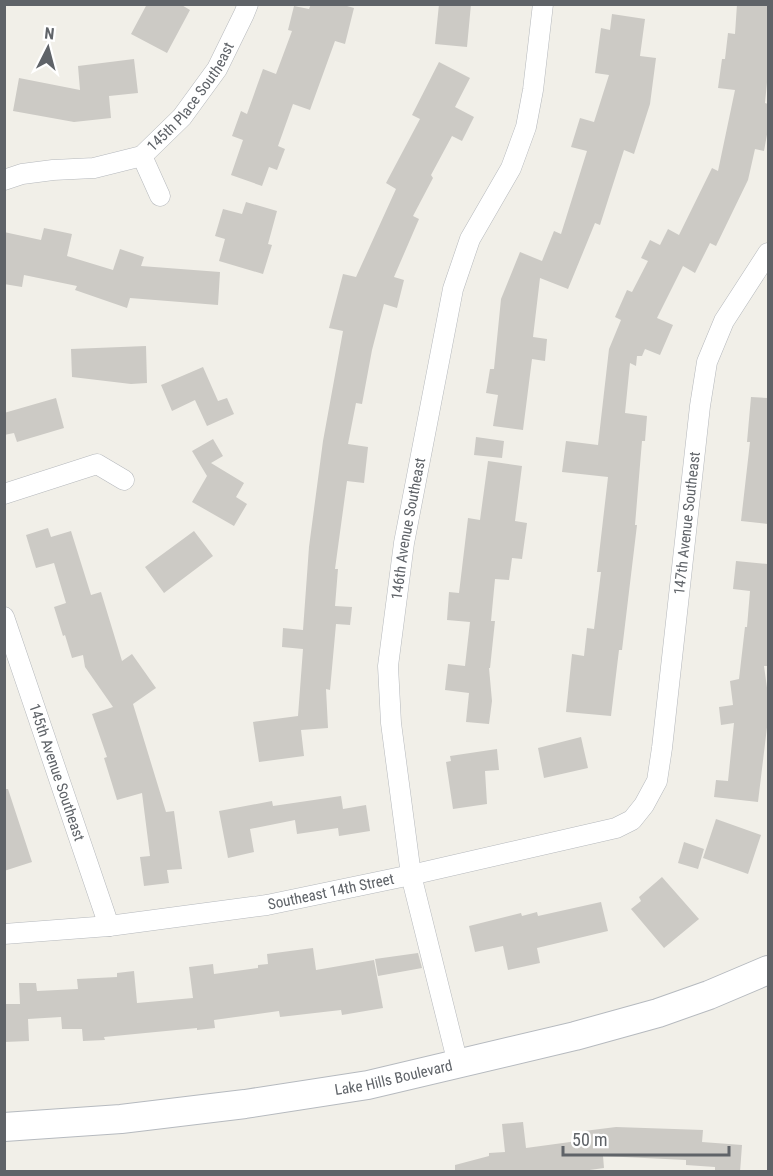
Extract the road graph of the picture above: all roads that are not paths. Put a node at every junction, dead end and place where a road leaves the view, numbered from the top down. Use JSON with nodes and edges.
{"nodes":[{"id":1,"x":248,"y":4,"type":"edge"},
{"id":2,"x":543,"y":4,"type":"edge"},
{"id":3,"x":142,"y":156,"type":"junction"},
{"id":4,"x":5,"y":180,"type":"edge"},
{"id":5,"x":159,"y":196,"type":"dead end"},
{"id":6,"x":768,"y":253,"type":"edge"},
{"id":7,"x":124,"y":480,"type":"dead end"},
{"id":8,"x":4,"y":494,"type":"edge"},
{"id":9,"x":4,"y":617,"type":"edge"},
{"id":10,"x":644,"y":805,"type":"joint"},
{"id":11,"x":411,"y":875,"type":"junction"},
{"id":12,"x":109,"y":926,"type":"junction"},
{"id":13,"x":4,"y":934,"type":"edge"},
{"id":14,"x":768,"y":970,"type":"edge"},
{"id":15,"x":458,"y":1064,"type":"junction"},
{"id":16,"x":4,"y":1127,"type":"edge"}],
"edges":[{"from":1,"to":3,"type":"street","name":"145th Place Southeast"},
{"from":2,"to":11,"type":"street","name":"146th Avenue Southeast"},
{"from":3,"to":4,"type":"street","name":"145th Place Southeast"},
{"from":3,"to":5,"type":"street"},
{"from":6,"to":10,"type":"street","name":"147th Avenue Southeast"},
{"from":7,"to":8,"type":"street"},
{"from":9,"to":12,"type":"street","name":"145th Avenue Southeast"},
{"from":10,"to":11,"type":"street","name":"Southeast 14th Street"},
{"from":11,"to":12,"type":"street","name":"Southeast 14th Street"},
{"from":11,"to":15,"type":"street","name":"146th Avenue Southeast"},
{"from":12,"to":13,"type":"street","name":"Southeast 14th Street"},
{"from":14,"to":15,"type":"street","name":"Lake Hills Boulevard"},
{"from":15,"to":16,"type":"street","name":"Lake Hills Boulevard"}]}
